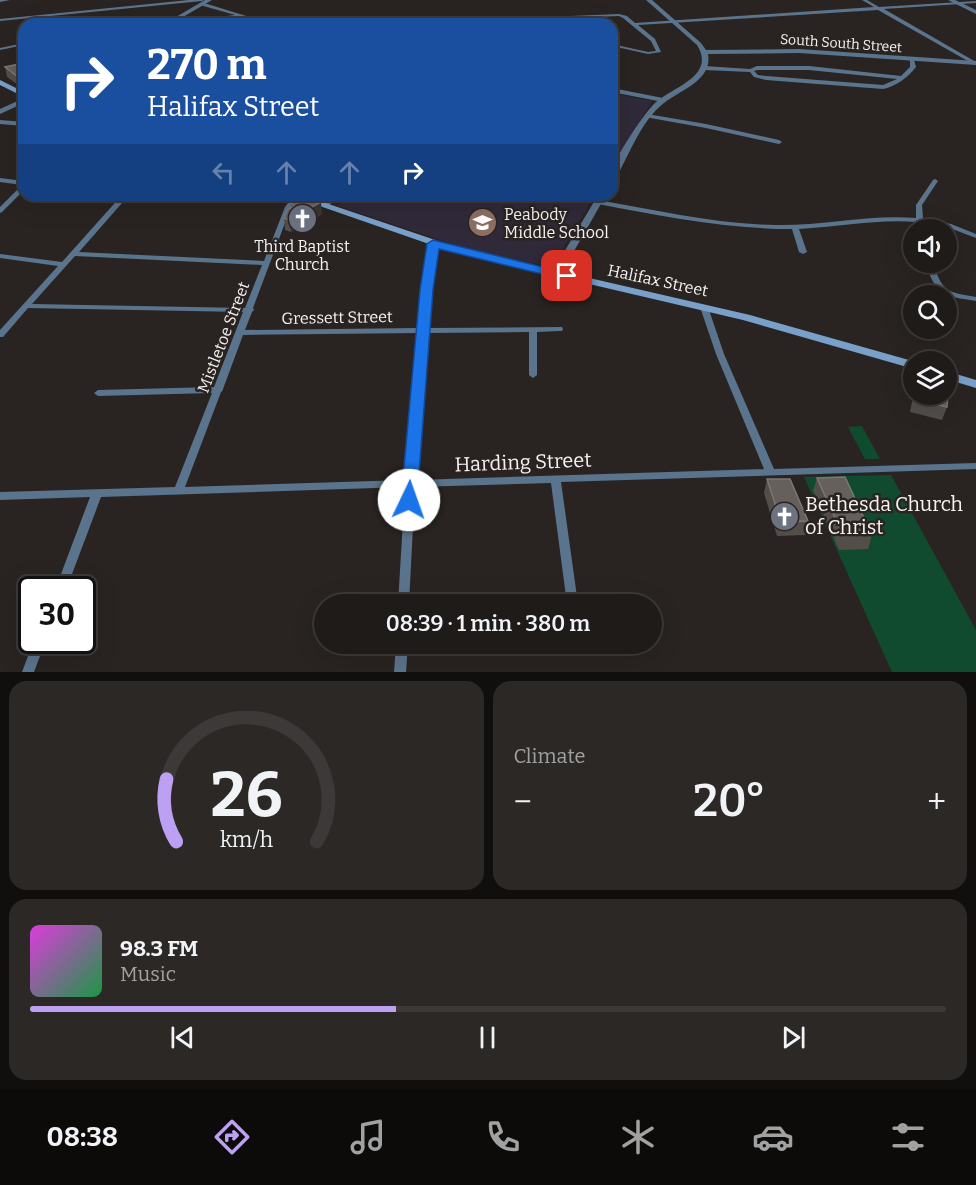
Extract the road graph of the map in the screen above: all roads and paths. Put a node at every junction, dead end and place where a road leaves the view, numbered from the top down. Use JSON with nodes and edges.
{"nodes":[{"id":1,"x":9,"y":0,"type":"edge"},
{"id":2,"x":193,"y":0,"type":"edge"},
{"id":3,"x":209,"y":0,"type":"edge"},
{"id":4,"x":649,"y":0,"type":"edge"},
{"id":5,"x":864,"y":0,"type":"edge"},
{"id":6,"x":0,"y":1,"type":"edge"},
{"id":7,"x":954,"y":1,"type":"edge"},
{"id":8,"x":202,"y":2,"type":"edge"},
{"id":9,"x":976,"y":2,"type":"edge"},
{"id":10,"x":877,"y":8,"type":"junction"},
{"id":11,"x":976,"y":12,"type":"edge"},
{"id":12,"x":241,"y":15,"type":"junction"},
{"id":13,"x":561,"y":16,"type":"joint"},
{"id":14,"x":18,"y":18,"type":"edge"},
{"id":15,"x":19,"y":18,"type":"edge"},
{"id":16,"x":178,"y":18,"type":"edge"},
{"id":17,"x":217,"y":18,"type":"edge"},
{"id":18,"x":251,"y":18,"type":"edge"},
{"id":19,"x":540,"y":18,"type":"edge"},
{"id":20,"x":0,"y":20,"type":"edge"},
{"id":21,"x":674,"y":21,"type":"junction"},
{"id":22,"x":634,"y":24,"type":"junction"},
{"id":23,"x":18,"y":45,"type":"edge"},
{"id":24,"x":618,"y":46,"type":"edge"},
{"id":25,"x":0,"y":49,"type":"edge"},
{"id":26,"x":704,"y":52,"type":"junction"},
{"id":27,"x":912,"y":60,"type":"junction"},
{"id":28,"x":975,"y":63,"type":"edge"},
{"id":29,"x":704,"y":68,"type":"junction"},
{"id":30,"x":751,"y":71,"type":"junction"},
{"id":31,"x":900,"y":78,"type":"junction"},
{"id":32,"x":0,"y":82,"type":"edge"},
{"id":33,"x":618,"y":91,"type":"edge"},
{"id":34,"x":18,"y":92,"type":"edge"},
{"id":35,"x":663,"y":100,"type":"junction"},
{"id":36,"x":18,"y":103,"type":"edge"},
{"id":37,"x":0,"y":112,"type":"edge"},
{"id":38,"x":647,"y":116,"type":"junction"},
{"id":39,"x":0,"y":122,"type":"edge"},
{"id":40,"x":18,"y":124,"type":"edge"},
{"id":41,"x":778,"y":142,"type":"dead end"},
{"id":42,"x":618,"y":167,"type":"edge"},
{"id":43,"x":0,"y":180,"type":"edge"},
{"id":44,"x":935,"y":180,"type":"dead end"},
{"id":45,"x":18,"y":183,"type":"edge"},
{"id":46,"x":18,"y":191,"type":"edge"},
{"id":47,"x":121,"y":201,"type":"edge"},
{"id":48,"x":292,"y":201,"type":"edge"},
{"id":49,"x":310,"y":201,"type":"edge"},
{"id":50,"x":330,"y":201,"type":"edge"},
{"id":51,"x":598,"y":201,"type":"edge"},
{"id":52,"x":615,"y":201,"type":"edge"},
{"id":53,"x":325,"y":206,"type":"junction"},
{"id":54,"x":0,"y":212,"type":"edge"},
{"id":55,"x":919,"y":219,"type":"joint"},
{"id":56,"x":795,"y":228,"type":"junction"},
{"id":57,"x":957,"y":229,"type":"edge"},
{"id":58,"x":976,"y":236,"type":"edge"},
{"id":59,"x":433,"y":244,"type":"junction"},
{"id":60,"x":803,"y":252,"type":"dead end"},
{"id":61,"x":72,"y":254,"type":"junction"},
{"id":62,"x":0,"y":256,"type":"edge"},
{"id":63,"x":267,"y":262,"type":"junction"},
{"id":64,"x":63,"y":264,"type":"junction"},
{"id":65,"x":932,"y":273,"type":"edge"},
{"id":66,"x":556,"y":274,"type":"junction"},
{"id":67,"x":976,"y":299,"type":"edge"},
{"id":68,"x":26,"y":306,"type":"junction"},
{"id":69,"x":704,"y":307,"type":"junction"},
{"id":70,"x":250,"y":310,"type":"junction"},
{"id":71,"x":533,"y":329,"type":"junction"},
{"id":72,"x":559,"y":329,"type":"dead end"},
{"id":73,"x":424,"y":330,"type":"junction"},
{"id":74,"x":241,"y":333,"type":"junction"},
{"id":75,"x":0,"y":335,"type":"edge"},
{"id":76,"x":903,"y":362,"type":"edge"},
{"id":77,"x":533,"y":375,"type":"dead end"},
{"id":78,"x":957,"y":378,"type":"edge"},
{"id":79,"x":976,"y":384,"type":"edge"},
{"id":80,"x":219,"y":390,"type":"junction"},
{"id":81,"x":98,"y":393,"type":"dead end"},
{"id":82,"x":976,"y":466,"type":"edge"},
{"id":83,"x":770,"y":472,"type":"junction"},
{"id":84,"x":556,"y":479,"type":"junction"},
{"id":85,"x":410,"y":483,"type":"junction"},
{"id":86,"x":179,"y":490,"type":"junction"},
{"id":87,"x":97,"y":493,"type":"junction"},
{"id":88,"x":0,"y":496,"type":"edge"},
{"id":89,"x":65,"y":576,"type":"edge"},
{"id":90,"x":404,"y":594,"type":"edge"},
{"id":91,"x":572,"y":594,"type":"edge"},
{"id":92,"x":35,"y":654,"type":"edge"},
{"id":93,"x":401,"y":654,"type":"edge"},
{"id":94,"x":28,"y":672,"type":"edge"},
{"id":95,"x":400,"y":672,"type":"edge"}],
"edges":[{"from":1,"to":6,"type":"street"},
{"from":2,"to":8,"type":"street"},
{"from":2,"to":15,"type":"street"},
{"from":3,"to":8,"type":"street"},
{"from":4,"to":21,"type":"street"},
{"from":5,"to":10,"type":"street"},
{"from":7,"to":9,"type":"street"},
{"from":7,"to":10,"type":"street"},
{"from":7,"to":11,"type":"street"},
{"from":8,"to":12,"type":"street"},
{"from":8,"to":16,"type":"street"},
{"from":10,"to":21,"type":"street"},
{"from":10,"to":28,"type":"street"},
{"from":12,"to":17,"type":"street"},
{"from":12,"to":18,"type":"street"},
{"from":13,"to":19,"type":"street"},
{"from":13,"to":22,"type":"street"},
{"from":14,"to":20,"type":"street"},
{"from":21,"to":22,"type":"street"},
{"from":21,"to":26,"type":"street"},
{"from":22,"to":24,"type":"street"},
{"from":23,"to":25,"type":"street"},
{"from":26,"to":27,"type":"street","name":"South South Street"},
{"from":26,"to":29,"type":"street"},
{"from":27,"to":28,"type":"street","name":"South South Street"},
{"from":27,"to":31,"type":"street"},
{"from":29,"to":30,"type":"street"},
{"from":29,"to":35,"type":"street"},
{"from":30,"to":31,"type":"street"},
{"from":30,"to":31,"type":"street"},
{"from":32,"to":34,"type":"main road"},
{"from":33,"to":35,"type":"street"},
{"from":35,"to":38,"type":"street"},
{"from":36,"to":37,"type":"street"},
{"from":38,"to":41,"type":"street"},
{"from":38,"to":42,"type":"street"},
{"from":39,"to":40,"type":"street"},
{"from":43,"to":45,"type":"street"},
{"from":44,"to":55,"type":"street"},
{"from":46,"to":54,"type":"street"},
{"from":47,"to":61,"type":"street"},
{"from":48,"to":63,"type":"street","name":"Mistletoe Street"},
{"from":49,"to":53,"type":"main road","name":"Halifax Street"},
{"from":50,"to":53,"type":"street"},
{"from":51,"to":66,"type":"street"},
{"from":52,"to":56,"type":"street"},
{"from":53,"to":59,"type":"main road","name":"Halifax Street"},
{"from":55,"to":56,"type":"street"},
{"from":56,"to":60,"type":"street"},
{"from":57,"to":58,"type":"street"},
{"from":59,"to":66,"type":"main road","name":"Halifax Street"},
{"from":59,"to":73,"type":"street"},
{"from":61,"to":63,"type":"street"},
{"from":61,"to":64,"type":"street"},
{"from":62,"to":64,"type":"street"},
{"from":63,"to":70,"type":"street","name":"Mistletoe Street"},
{"from":64,"to":68,"type":"street"},
{"from":65,"to":67,"type":"street"},
{"from":66,"to":69,"type":"main road","name":"Halifax Street"},
{"from":68,"to":70,"type":"street"},
{"from":68,"to":75,"type":"street"},
{"from":69,"to":76,"type":"main road","name":"Halifax Street"},
{"from":69,"to":83,"type":"street"},
{"from":70,"to":74,"type":"street","name":"Mistletoe Street"},
{"from":71,"to":72,"type":"street","name":"Gressett Street"},
{"from":71,"to":73,"type":"street","name":"Gressett Street"},
{"from":71,"to":77,"type":"street"},
{"from":73,"to":74,"type":"street","name":"Gressett Street"},
{"from":73,"to":85,"type":"street"},
{"from":74,"to":80,"type":"street","name":"Mistletoe Street"},
{"from":78,"to":79,"type":"main road"},
{"from":80,"to":81,"type":"street"},
{"from":80,"to":86,"type":"street","name":"Mistletoe Street"},
{"from":82,"to":83,"type":"street","name":"Harding Street"},
{"from":83,"to":84,"type":"street","name":"Harding Street"},
{"from":84,"to":85,"type":"street","name":"Harding Street"},
{"from":84,"to":91,"type":"street"},
{"from":85,"to":86,"type":"street","name":"Harding Street"},
{"from":85,"to":90,"type":"street"},
{"from":86,"to":87,"type":"street","name":"Harding Street"},
{"from":87,"to":88,"type":"street","name":"Harding Street"},
{"from":87,"to":89,"type":"street"},
{"from":92,"to":94,"type":"street"},
{"from":93,"to":95,"type":"street"}]}
